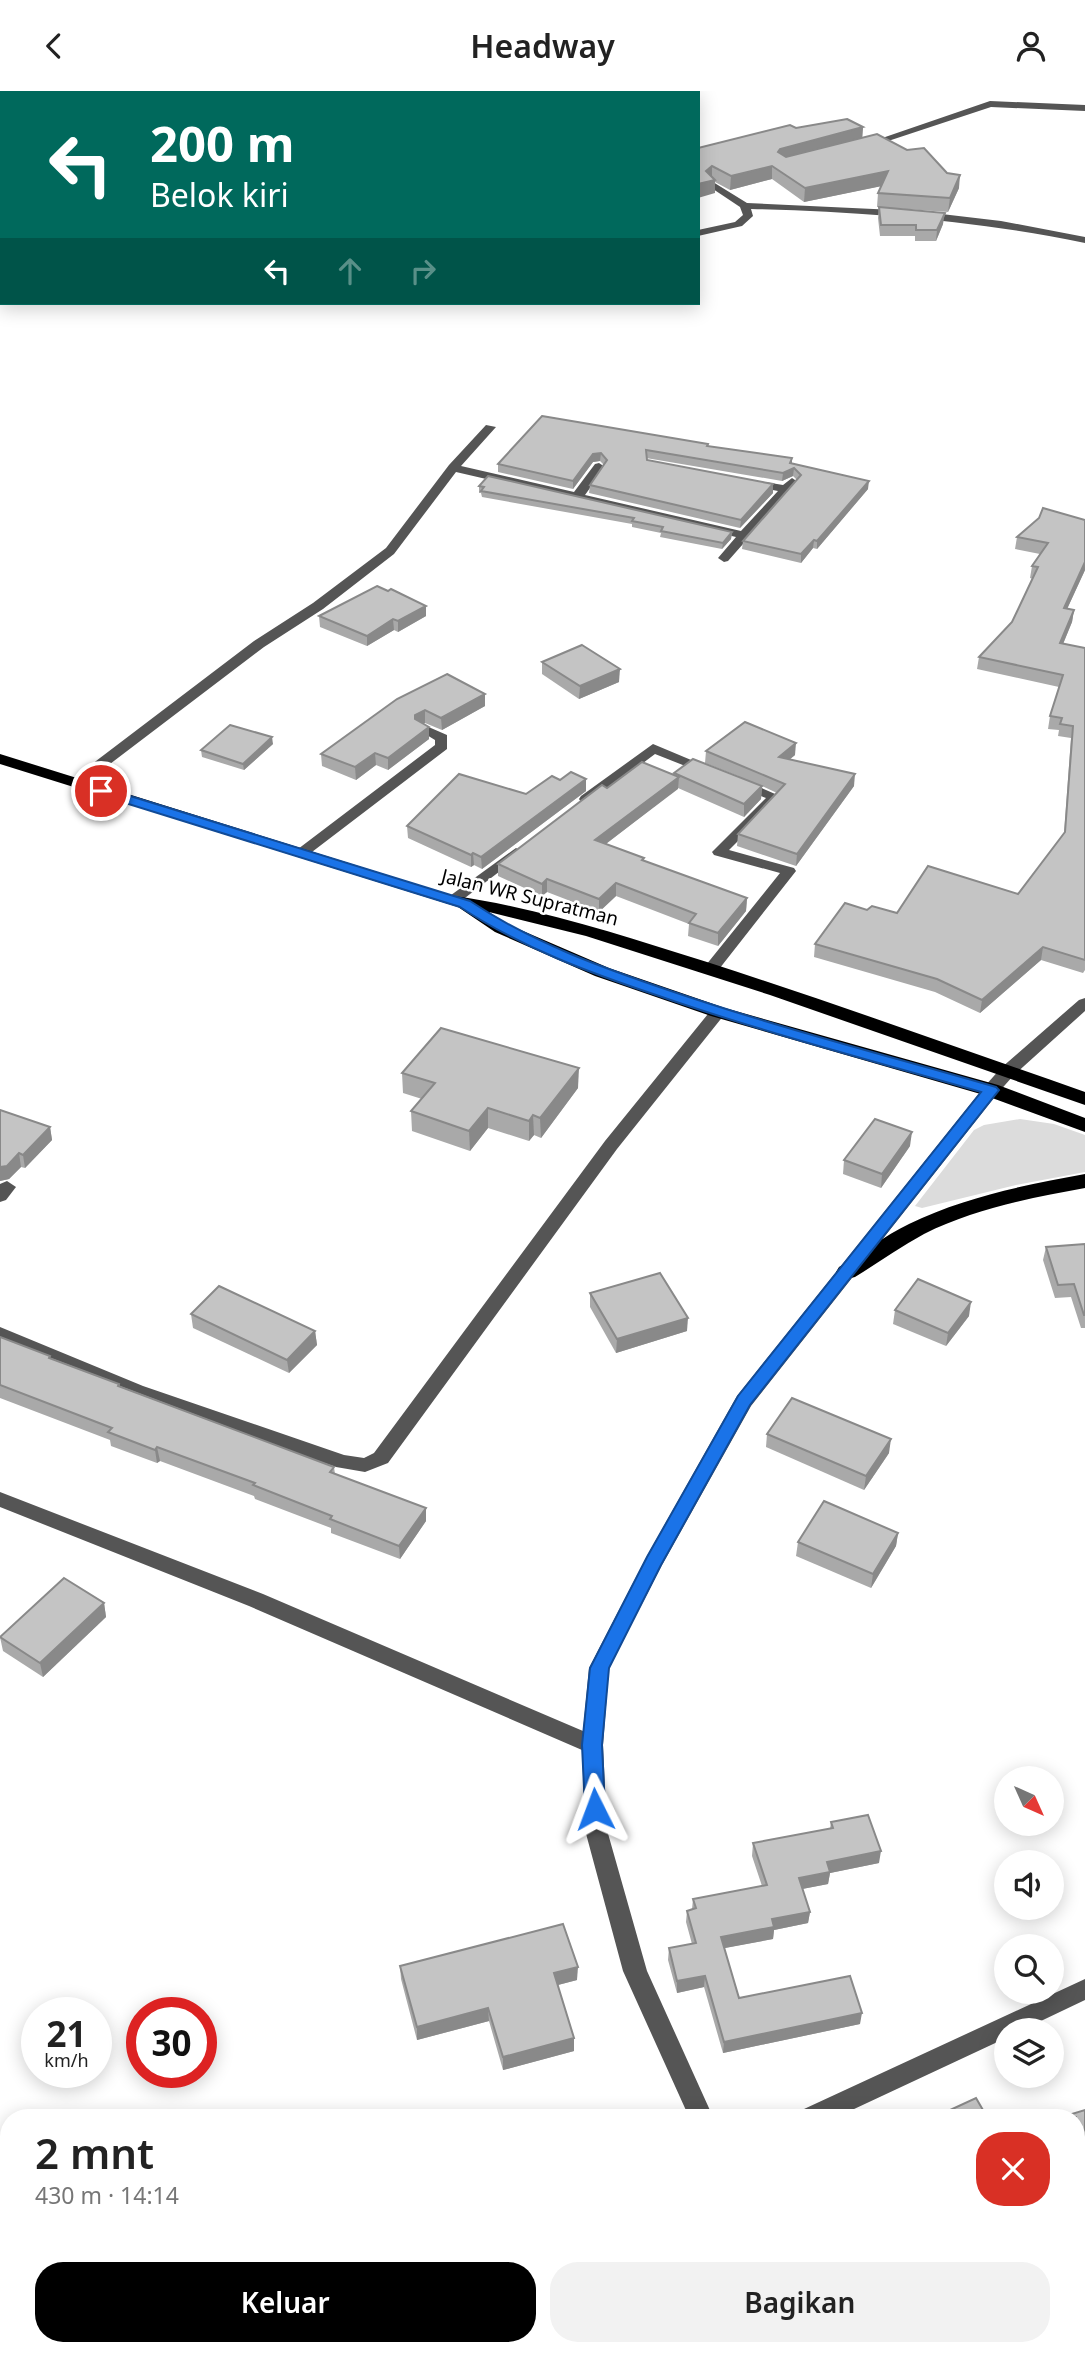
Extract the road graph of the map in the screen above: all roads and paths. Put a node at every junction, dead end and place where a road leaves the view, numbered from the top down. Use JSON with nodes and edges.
{"nodes":[{"id":1,"x":1085,"y":108,"type":"edge"},
{"id":2,"x":850,"y":150,"type":"edge"},
{"id":3,"x":713,"y":185,"type":"edge"},
{"id":4,"x":745,"y":206,"type":"junction"},
{"id":5,"x":700,"y":232,"type":"edge"},
{"id":6,"x":1085,"y":240,"type":"edge"},
{"id":7,"x":490,"y":426,"type":"dead end"},
{"id":8,"x":453,"y":467,"type":"junction"},
{"id":9,"x":599,"y":467,"type":"edge"},
{"id":10,"x":733,"y":478,"type":"edge"},
{"id":11,"x":578,"y":496,"type":"junction"},
{"id":12,"x":743,"y":535,"type":"junction"},
{"id":13,"x":723,"y":558,"type":"dead end"},
{"id":14,"x":424,"y":729,"type":"edge"},
{"id":15,"x":0,"y":759,"type":"edge"},
{"id":16,"x":76,"y":783,"type":"junction"},
{"id":17,"x":575,"y":808,"type":"edge"},
{"id":18,"x":530,"y":841,"type":"edge"},
{"id":19,"x":303,"y":852,"type":"junction"},
{"id":20,"x":458,"y":902,"type":"junction"},
{"id":21,"x":710,"y":970,"type":"junction"},
{"id":22,"x":1085,"y":1003,"type":"edge"},
{"id":23,"x":718,"y":1012,"type":"junction"},
{"id":24,"x":1007,"y":1072,"type":"junction"},
{"id":25,"x":991,"y":1090,"type":"junction"},
{"id":26,"x":1085,"y":1099,"type":"edge"},
{"id":27,"x":1085,"y":1125,"type":"edge"},
{"id":28,"x":1085,"y":1181,"type":"edge"},
{"id":29,"x":847,"y":1272,"type":"junction"},
{"id":30,"x":0,"y":1334,"type":"edge"},
{"id":31,"x":0,"y":1499,"type":"edge"},
{"id":32,"x":592,"y":1745,"type":"junction"},
{"id":33,"x":1085,"y":1989,"type":"edge"},
{"id":34,"x":697,"y":2109,"type":"edge"},
{"id":35,"x":830,"y":2109,"type":"edge"}],
"edges":[{"from":1,"to":2,"type":"street"},
{"from":3,"to":4,"type":"street"},
{"from":4,"to":5,"type":"street"},
{"from":4,"to":6,"type":"street"},
{"from":7,"to":8,"type":"street"},
{"from":8,"to":11,"type":"street"},
{"from":8,"to":16,"type":"street"},
{"from":9,"to":11,"type":"street"},
{"from":10,"to":12,"type":"street"},
{"from":11,"to":12,"type":"street"},
{"from":12,"to":13,"type":"street"},
{"from":14,"to":19,"type":"street"},
{"from":15,"to":16,"type":"highway","name":"Jalan WR Supratman"},
{"from":16,"to":19,"type":"highway","name":"Jalan WR Supratman"},
{"from":17,"to":21,"type":"street"},
{"from":18,"to":20,"type":"street"},
{"from":19,"to":20,"type":"highway","name":"Jalan WR Supratman"},
{"from":20,"to":21,"type":"highway","name":"Jalan WR Supratman"},
{"from":20,"to":23,"type":"highway"},
{"from":21,"to":24,"type":"highway","name":"Jalan WR Supratman"},
{"from":22,"to":24,"type":"street"},
{"from":23,"to":25,"type":"highway"},
{"from":23,"to":30,"type":"street"},
{"from":24,"to":25,"type":"street"},
{"from":24,"to":26,"type":"highway","name":"Jalan WR Supratman"},
{"from":25,"to":27,"type":"highway"},
{"from":25,"to":29,"type":"street"},
{"from":28,"to":29,"type":"highway"},
{"from":29,"to":32,"type":"street"},
{"from":31,"to":32,"type":"street"},
{"from":32,"to":34,"type":"street"},
{"from":33,"to":35,"type":"street"}]}
